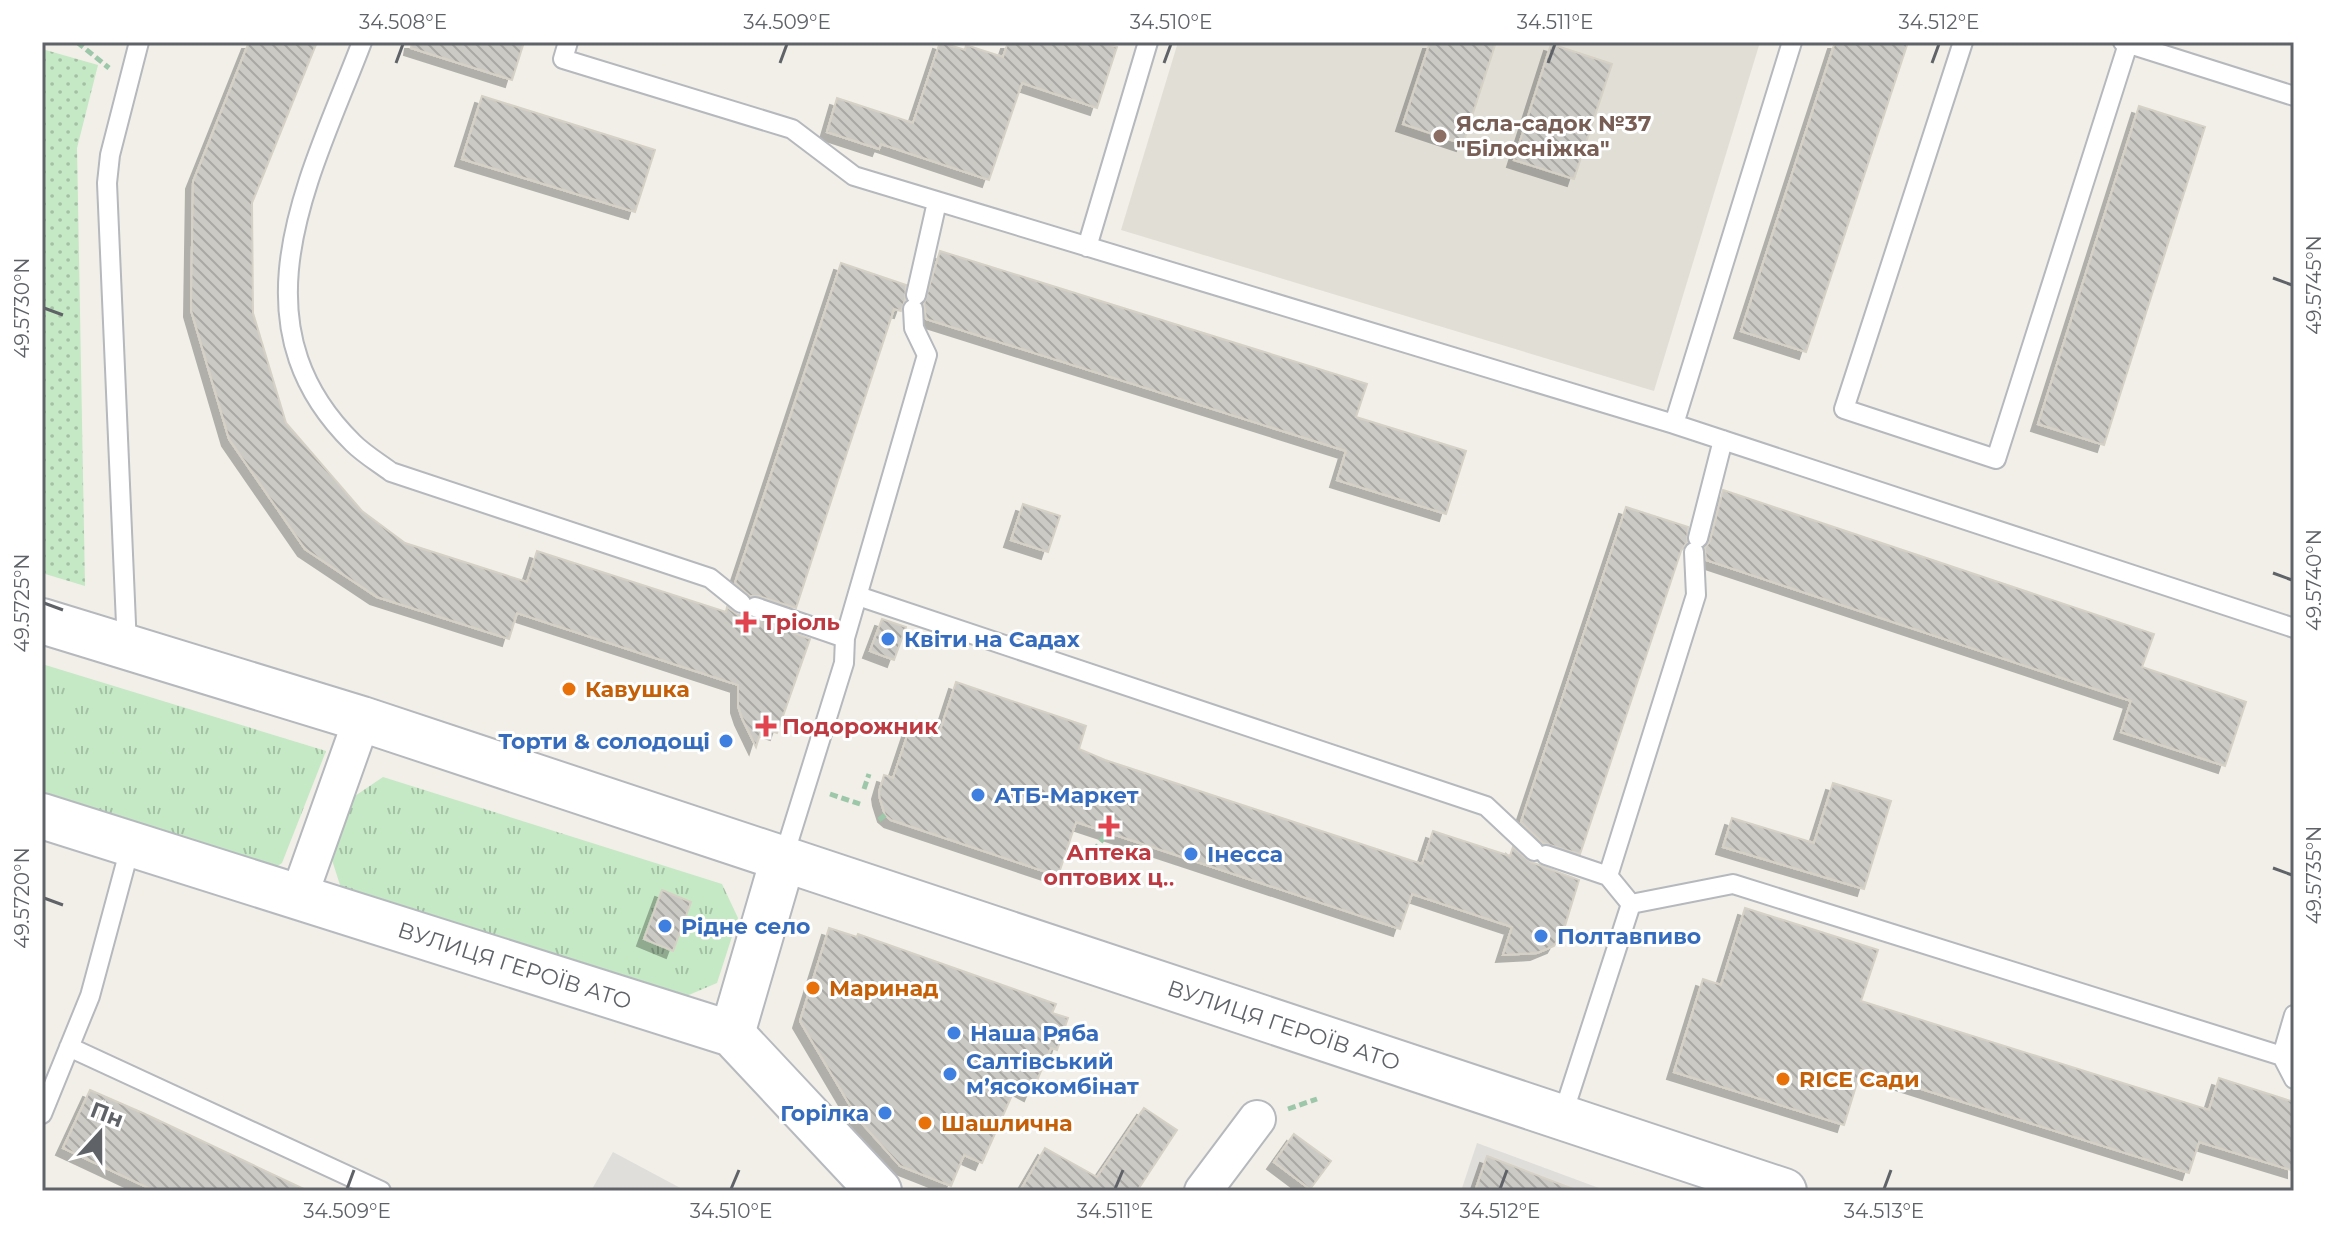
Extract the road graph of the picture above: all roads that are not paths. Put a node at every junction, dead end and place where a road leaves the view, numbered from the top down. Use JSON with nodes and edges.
{"nodes":[{"id":1,"x":362,"y":42,"type":"edge"},
{"id":2,"x":568,"y":42,"type":"edge"},
{"id":3,"x":1148,"y":42,"type":"edge"},
{"id":4,"x":1792,"y":42,"type":"edge"},
{"id":5,"x":1963,"y":42,"type":"edge"},
{"id":6,"x":2126,"y":43,"type":"edge"},
{"id":7,"x":132,"y":44,"type":"edge"},
{"id":8,"x":2294,"y":96,"type":"edge"},
{"id":9,"x":937,"y":202,"type":"junction"},
{"id":10,"x":1087,"y":247,"type":"junction"},
{"id":11,"x":1674,"y":424,"type":"junction"},
{"id":12,"x":1723,"y":440,"type":"junction"},
{"id":13,"x":858,"y":596,"type":"junction"},
{"id":14,"x":42,"y":621,"type":"edge"},
{"id":15,"x":2294,"y":628,"type":"edge"},
{"id":16,"x":845,"y":638,"type":"junction"},
{"id":17,"x":127,"y":647,"type":"junction"},
{"id":18,"x":362,"y":719,"type":"junction"},
{"id":19,"x":42,"y":816,"type":"edge"},
{"id":20,"x":131,"y":844,"type":"junction"},
{"id":21,"x":783,"y":859,"type":"junction"},
{"id":22,"x":1608,"y":876,"type":"junction"},
{"id":23,"x":299,"y":896,"type":"junction"},
{"id":24,"x":1631,"y":904,"type":"junction"},
{"id":25,"x":2294,"y":1015,"type":"edge"},
{"id":26,"x":732,"y":1034,"type":"junction"},
{"id":27,"x":69,"y":1047,"type":"junction"},
{"id":28,"x":2282,"y":1056,"type":"junction"},
{"id":29,"x":2294,"y":1079,"type":"edge"},
{"id":30,"x":42,"y":1114,"type":"edge"},
{"id":31,"x":1562,"y":1117,"type":"junction"},
{"id":32,"x":1257,"y":1119,"type":"dead end"},
{"id":33,"x":381,"y":1191,"type":"edge"},
{"id":34,"x":879,"y":1191,"type":"edge"},
{"id":35,"x":1203,"y":1191,"type":"edge"},
{"id":36,"x":1784,"y":1191,"type":"edge"}],
"edges":[{"from":1,"to":16,"type":"lane"},
{"from":2,"to":9,"type":"lane"},
{"from":3,"to":10,"type":"lane"},
{"from":4,"to":11,"type":"lane"},
{"from":5,"to":6,"type":"lane"},
{"from":6,"to":8,"type":"lane"},
{"from":7,"to":17,"type":"lane"},
{"from":9,"to":10,"type":"lane"},
{"from":9,"to":13,"type":"lane"},
{"from":10,"to":11,"type":"lane"},
{"from":11,"to":12,"type":"lane"},
{"from":12,"to":15,"type":"lane"},
{"from":12,"to":22,"type":"lane"},
{"from":13,"to":16,"type":"lane"},
{"from":13,"to":22,"type":"lane"},
{"from":14,"to":17,"type":"street","name":"ВУЛИЦЯ ГЕРОЇВ АТО"},
{"from":16,"to":21,"type":"lane"},
{"from":17,"to":18,"type":"street","name":"ВУЛИЦЯ ГЕРОЇВ АТО"},
{"from":18,"to":21,"type":"street","name":"ВУЛИЦЯ ГЕРОЇВ АТО"},
{"from":18,"to":23,"type":"street"},
{"from":19,"to":20,"type":"street","name":"ВУЛИЦЯ ГЕРОЇВ АТО"},
{"from":20,"to":23,"type":"street","name":"ВУЛИЦЯ ГЕРОЇВ АТО"},
{"from":20,"to":27,"type":"lane"},
{"from":21,"to":26,"type":"street"},
{"from":21,"to":31,"type":"street","name":"ВУЛИЦЯ ГЕРОЇВ АТО"},
{"from":22,"to":24,"type":"lane"},
{"from":23,"to":26,"type":"street","name":"ВУЛИЦЯ ГЕРОЇВ АТО"},
{"from":24,"to":28,"type":"lane"},
{"from":24,"to":31,"type":"lane"},
{"from":25,"to":28,"type":"lane"},
{"from":26,"to":34,"type":"street","name":"ВУЛИЦЯ ГЕРОЇВ АТО"},
{"from":27,"to":30,"type":"lane"},
{"from":27,"to":33,"type":"lane"},
{"from":28,"to":29,"type":"lane"},
{"from":31,"to":36,"type":"street","name":"ВУЛИЦЯ ГЕРОЇВ АТО"},
{"from":32,"to":35,"type":"street"}]}
